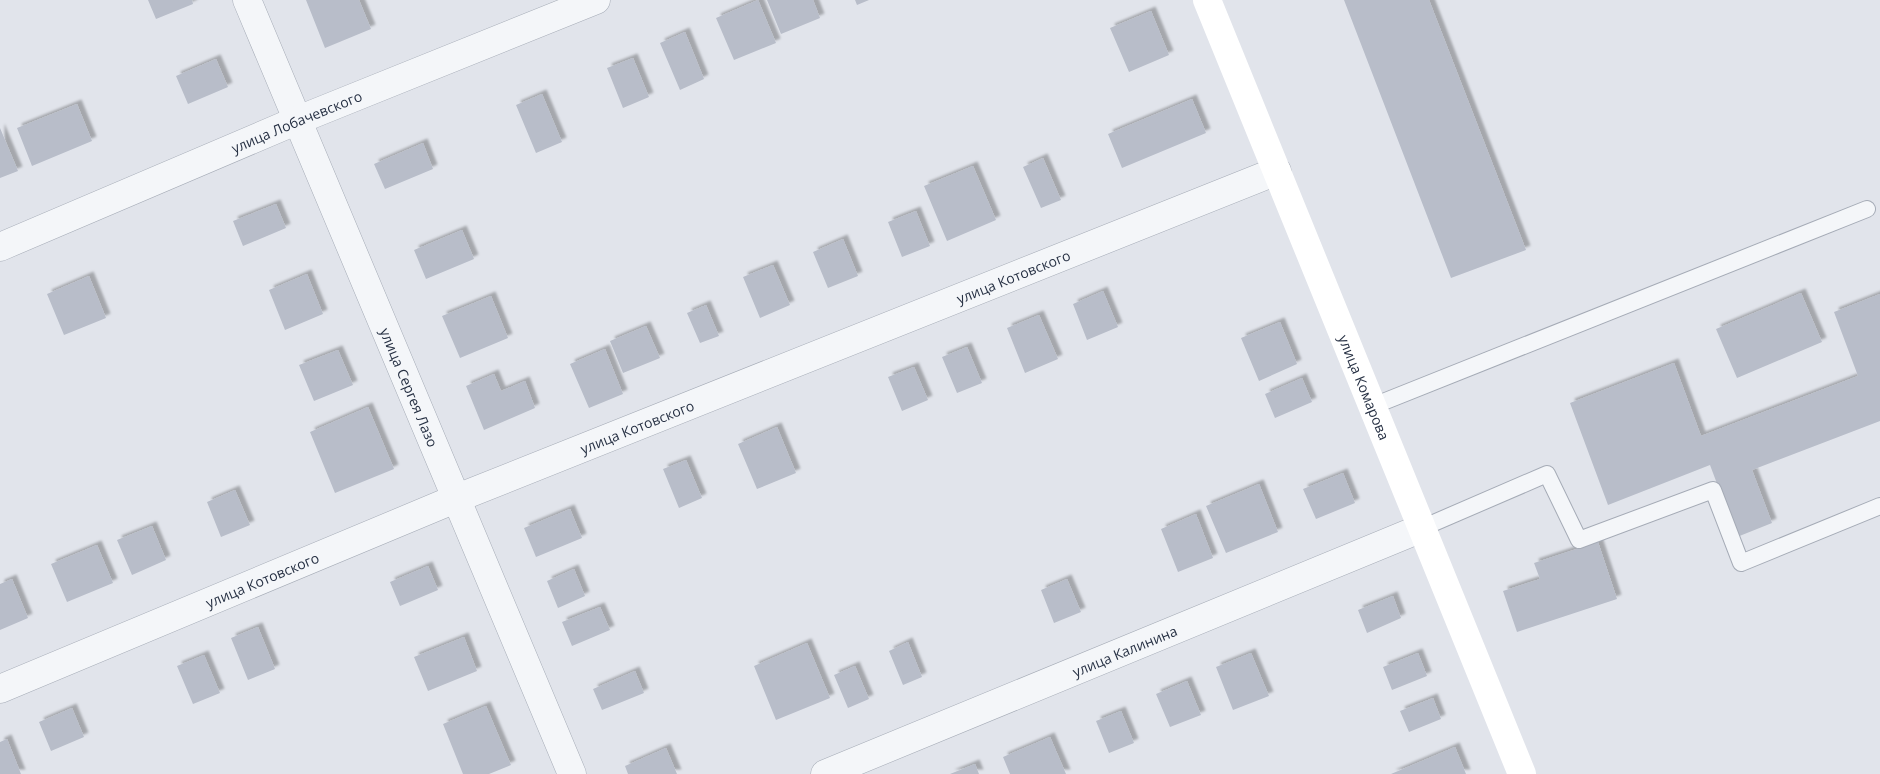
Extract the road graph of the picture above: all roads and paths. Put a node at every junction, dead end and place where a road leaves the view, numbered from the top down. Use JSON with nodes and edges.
{"nodes":[{"id":1,"x":247,"y":0,"type":"edge"},
{"id":2,"x":596,"y":0,"type":"edge"},
{"id":3,"x":1207,"y":0,"type":"edge"},
{"id":4,"x":298,"y":120,"type":"junction"},
{"id":5,"x":1277,"y":171,"type":"junction"},
{"id":6,"x":1866,"y":209,"type":"dead end"},
{"id":7,"x":0,"y":247,"type":"edge"},
{"id":8,"x":1373,"y":406,"type":"junction"},
{"id":9,"x":455,"y":499,"type":"junction"},
{"id":10,"x":1880,"y":506,"type":"edge"},
{"id":11,"x":1422,"y":528,"type":"junction"},
{"id":12,"x":0,"y":689,"type":"edge"},
{"id":13,"x":572,"y":774,"type":"edge"},
{"id":14,"x":825,"y":774,"type":"edge"},
{"id":15,"x":1522,"y":774,"type":"edge"}],
"edges":[{"from":1,"to":4,"type":"street","name":"улица Сергея Лазо"},
{"from":2,"to":4,"type":"street","name":"улица Лобачевского"},
{"from":3,"to":5,"type":"main road","name":"улица Комарова"},
{"from":4,"to":7,"type":"street","name":"улица Лобачевского"},
{"from":4,"to":9,"type":"street","name":"улица Сергея Лазо"},
{"from":5,"to":8,"type":"main road","name":"улица Комарова"},
{"from":5,"to":9,"type":"street","name":"улица Котовского"},
{"from":6,"to":8,"type":"lane"},
{"from":8,"to":11,"type":"main road","name":"улица Комарова"},
{"from":9,"to":12,"type":"street","name":"улица Котовского"},
{"from":9,"to":13,"type":"street","name":"улица Сергея Лазо"},
{"from":10,"to":11,"type":"lane"},
{"from":11,"to":14,"type":"street","name":"улица Калинина"},
{"from":11,"to":15,"type":"main road","name":"улица Комарова"}]}
